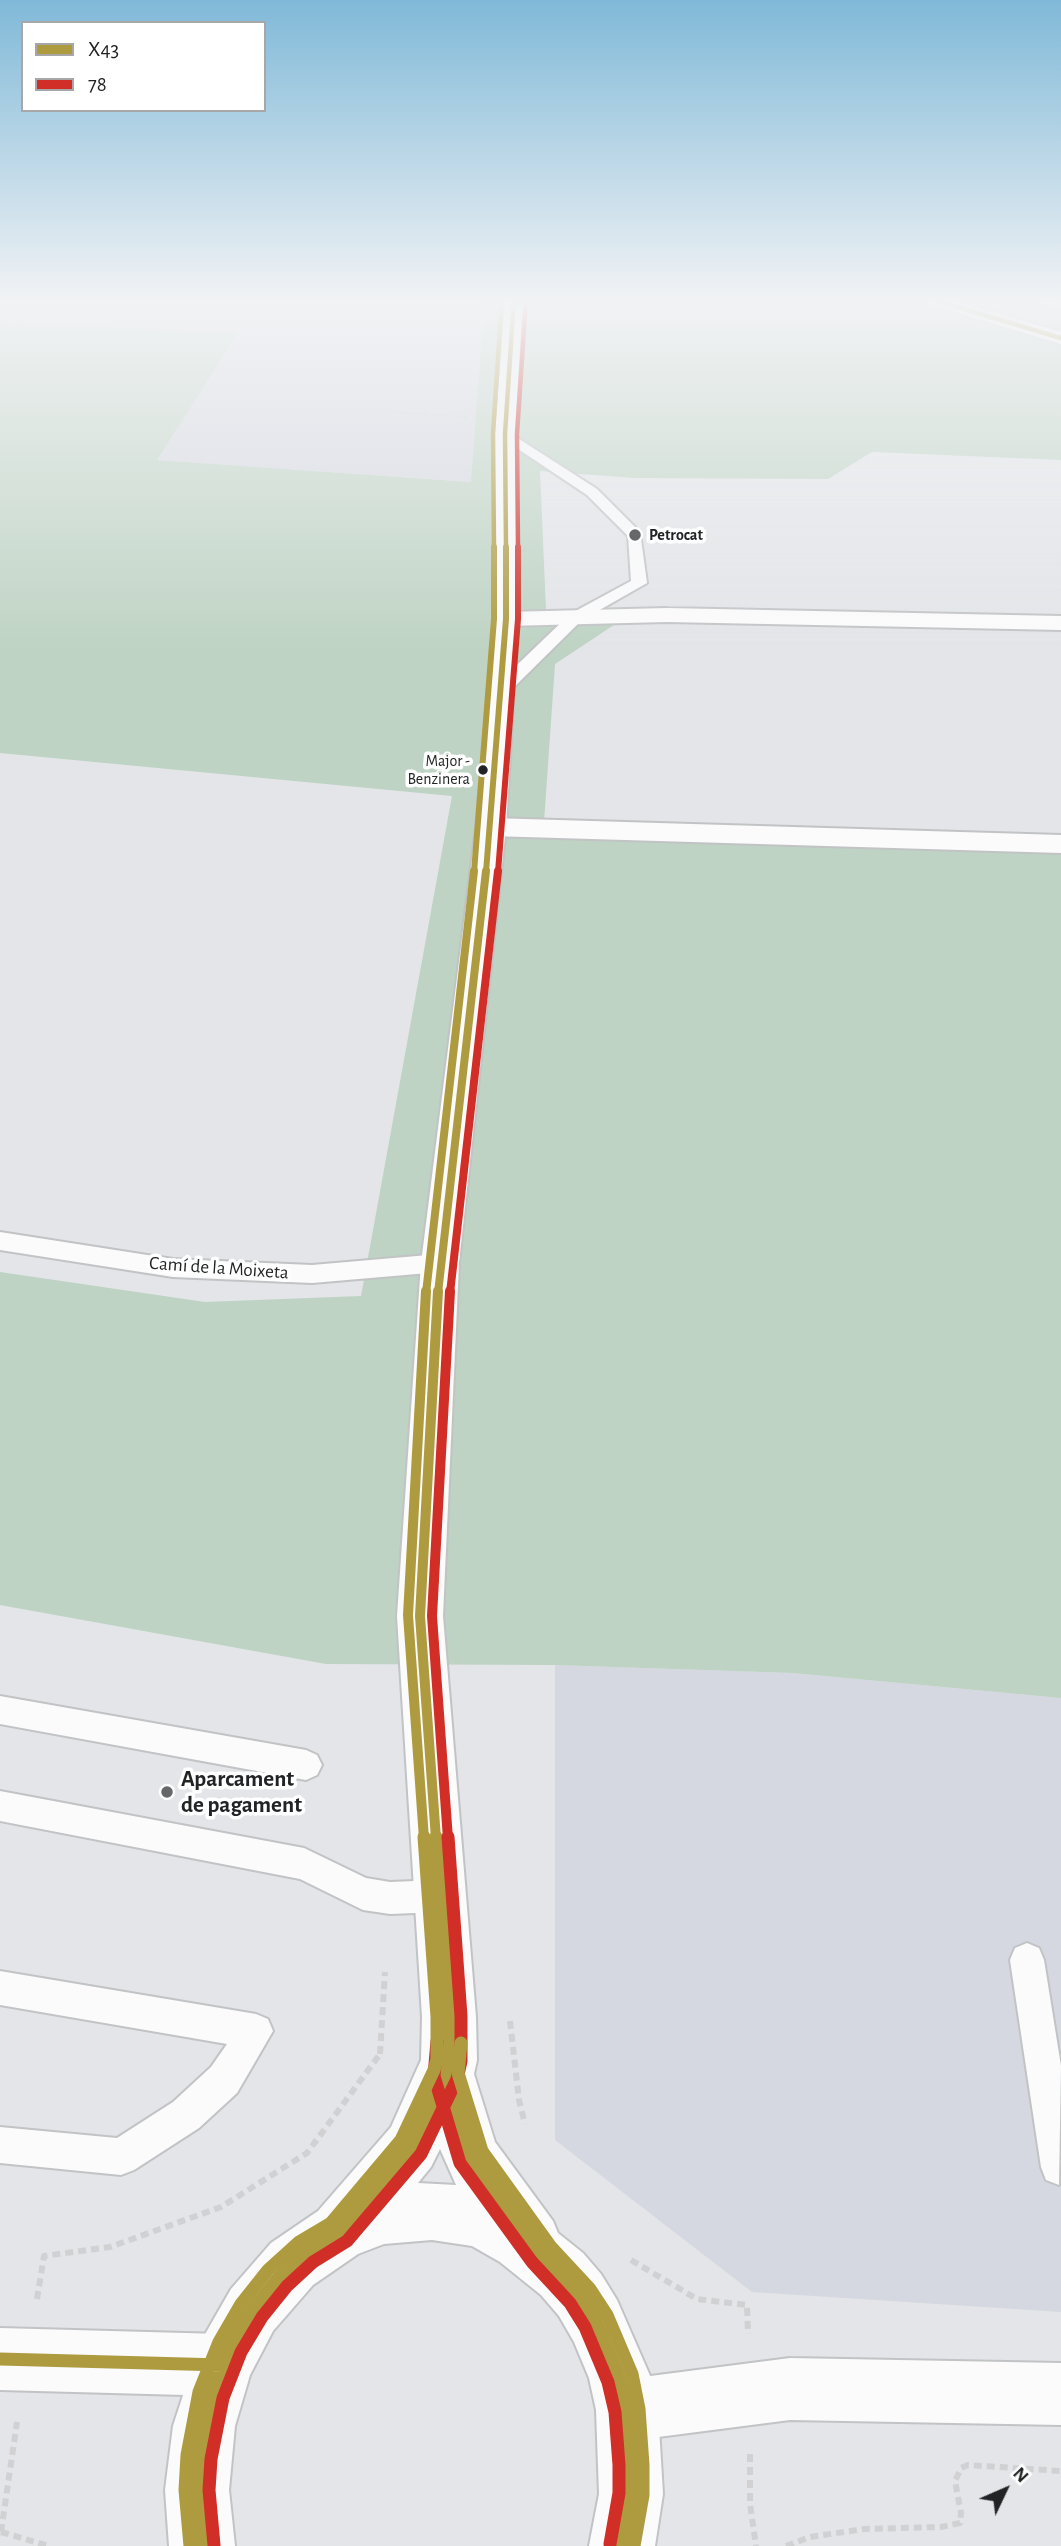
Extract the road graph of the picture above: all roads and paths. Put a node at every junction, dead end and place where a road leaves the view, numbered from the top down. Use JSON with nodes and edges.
{"nodes":[{"id":1,"x":431,"y":417,"type":"edge"},
{"id":2,"x":507,"y":417,"type":"edge"},
{"id":3,"x":506,"y":426,"type":"junction"},
{"id":4,"x":576,"y":617,"type":"junction"},
{"id":5,"x":506,"y":619,"type":"junction"},
{"id":6,"x":1061,"y":623,"type":"edge"},
{"id":7,"x":501,"y":690,"type":"junction"},
{"id":8,"x":491,"y":827,"type":"junction"},
{"id":9,"x":1061,"y":844,"type":"edge"},
{"id":10,"x":0,"y":1241,"type":"edge"},
{"id":11,"x":440,"y":1263,"type":"junction"},
{"id":12,"x":0,"y":1710,"type":"edge"},
{"id":13,"x":306,"y":1765,"type":"dead end"},
{"id":14,"x":0,"y":1806,"type":"edge"},
{"id":15,"x":440,"y":1896,"type":"junction"},
{"id":16,"x":1027,"y":1960,"type":"dead end"},
{"id":17,"x":0,"y":1988,"type":"edge"},
{"id":18,"x":380,"y":2054,"type":"dead end"},
{"id":19,"x":515,"y":2063,"type":"dead end"},
{"id":20,"x":446,"y":2074,"type":"junction"},
{"id":21,"x":528,"y":2135,"type":"dead end"},
{"id":22,"x":0,"y":2145,"type":"edge"},
{"id":23,"x":1060,"y":2172,"type":"edge"},
{"id":24,"x":339,"y":2232,"type":"junction"},
{"id":25,"x":623,"y":2254,"type":"dead end"},
{"id":26,"x":542,"y":2255,"type":"junction"},
{"id":27,"x":39,"y":2288,"type":"dead end"},
{"id":28,"x":747,"y":2305,"type":"dead end"},
{"id":29,"x":0,"y":2359,"type":"edge"},
{"id":30,"x":222,"y":2365,"type":"junction"},
{"id":31,"x":1061,"y":2393,"type":"edge"},
{"id":32,"x":627,"y":2410,"type":"junction"},
{"id":33,"x":1061,"y":2471,"type":"edge"},
{"id":34,"x":0,"y":2532,"type":"edge"},
{"id":35,"x":49,"y":2546,"type":"edge"},
{"id":36,"x":202,"y":2546,"type":"edge"},
{"id":37,"x":622,"y":2546,"type":"edge"},
{"id":38,"x":786,"y":2546,"type":"edge"}],
"edges":[{"from":1,"to":3,"type":"path"},
{"from":2,"to":3,"type":"main road"},
{"from":3,"to":4,"type":"lane"},
{"from":3,"to":5,"type":"main road"},
{"from":4,"to":5,"type":"main road"},
{"from":4,"to":6,"type":"main road"},
{"from":4,"to":7,"type":"lane"},
{"from":5,"to":7,"type":"main road"},
{"from":7,"to":8,"type":"main road"},
{"from":8,"to":9,"type":"main road"},
{"from":8,"to":11,"type":"main road"},
{"from":10,"to":11,"type":"lane","name":"Camí de la Moixeta"},
{"from":11,"to":15,"type":"main road"},
{"from":12,"to":13,"type":"lane"},
{"from":14,"to":15,"type":"lane"},
{"from":15,"to":20,"type":"main road"},
{"from":16,"to":23,"type":"lane"},
{"from":17,"to":22,"type":"lane"},
{"from":18,"to":27,"type":"path"},
{"from":19,"to":21,"type":"path"},
{"from":20,"to":24,"type":"main road"},
{"from":20,"to":26,"type":"main road"},
{"from":24,"to":26,"type":"main road"},
{"from":24,"to":30,"type":"main road"},
{"from":25,"to":28,"type":"path"},
{"from":26,"to":32,"type":"main road"},
{"from":29,"to":30,"type":"main road"},
{"from":30,"to":36,"type":"main road"},
{"from":31,"to":32,"type":"main road"},
{"from":32,"to":37,"type":"main road"},
{"from":33,"to":38,"type":"path"},
{"from":34,"to":35,"type":"path"}]}
